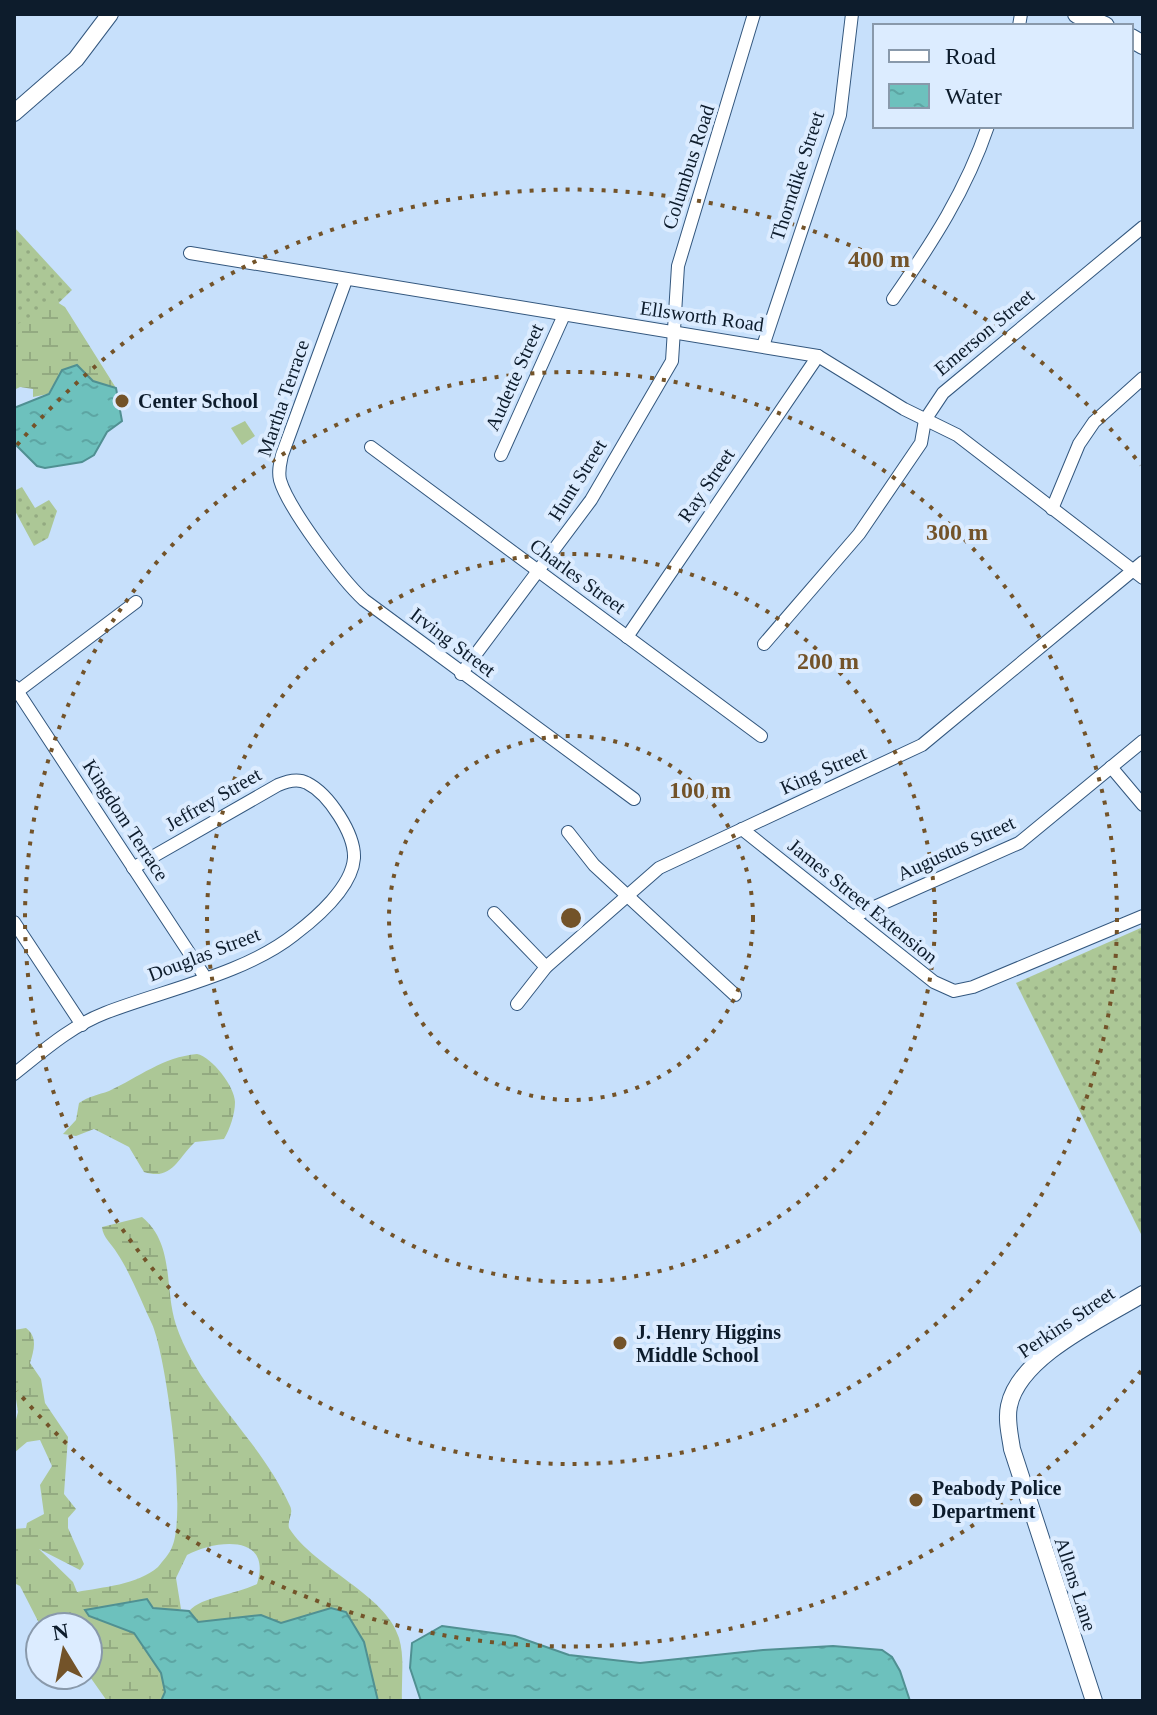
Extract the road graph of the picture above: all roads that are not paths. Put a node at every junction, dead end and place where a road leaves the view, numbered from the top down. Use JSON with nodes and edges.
{"nodes":[{"id":1,"x":110,"y":14,"type":"edge"},
{"id":2,"x":754,"y":14,"type":"edge"},
{"id":3,"x":852,"y":14,"type":"edge"},
{"id":4,"x":1077,"y":14,"type":"edge"},
{"id":5,"x":1100,"y":24,"type":"edge"},
{"id":6,"x":14,"y":113,"type":"edge"},
{"id":7,"x":987,"y":128,"type":"edge"},
{"id":8,"x":1143,"y":227,"type":"edge"},
{"id":9,"x":190,"y":253,"type":"dead end"},
{"id":10,"x":346,"y":280,"type":"junction"},
{"id":11,"x":893,"y":299,"type":"dead end"},
{"id":12,"x":564,"y":315,"type":"junction"},
{"id":13,"x":674,"y":334,"type":"junction"},
{"id":14,"x":763,"y":346,"type":"junction"},
{"id":15,"x":818,"y":356,"type":"junction"},
{"id":16,"x":1143,"y":378,"type":"edge"},
{"id":17,"x":925,"y":420,"type":"junction"},
{"id":18,"x":371,"y":447,"type":"dead end"},
{"id":19,"x":501,"y":455,"type":"dead end"},
{"id":20,"x":282,"y":484,"type":"joint"},
{"id":21,"x":1052,"y":509,"type":"junction"},
{"id":22,"x":1140,"y":570,"type":"edge"},
{"id":23,"x":539,"y":572,"type":"junction"},
{"id":24,"x":136,"y":602,"type":"dead end"},
{"id":25,"x":627,"y":637,"type":"junction"},
{"id":26,"x":764,"y":644,"type":"dead end"},
{"id":27,"x":461,"y":674,"type":"junction"},
{"id":28,"x":16,"y":689,"type":"edge"},
{"id":29,"x":761,"y":736,"type":"dead end"},
{"id":30,"x":1143,"y":741,"type":"edge"},
{"id":31,"x":1111,"y":767,"type":"junction"},
{"id":32,"x":634,"y":799,"type":"dead end"},
{"id":33,"x":1143,"y":805,"type":"edge"},
{"id":34,"x":344,"y":826,"type":"joint"},
{"id":35,"x":742,"y":829,"type":"junction"},
{"id":36,"x":568,"y":832,"type":"dead end"},
{"id":37,"x":133,"y":868,"type":"junction"},
{"id":38,"x":629,"y":898,"type":"junction"},
{"id":39,"x":494,"y":913,"type":"dead end"},
{"id":40,"x":1143,"y":916,"type":"edge"},
{"id":41,"x":852,"y":917,"type":"junction"},
{"id":42,"x":14,"y":922,"type":"edge"},
{"id":43,"x":546,"y":967,"type":"junction"},
{"id":44,"x":205,"y":977,"type":"junction"},
{"id":45,"x":735,"y":995,"type":"dead end"},
{"id":46,"x":517,"y":1004,"type":"dead end"},
{"id":47,"x":82,"y":1025,"type":"junction"},
{"id":48,"x":14,"y":1074,"type":"edge"},
{"id":49,"x":1143,"y":1294,"type":"edge"},
{"id":50,"x":1016,"y":1386,"type":"joint"},
{"id":51,"x":1094,"y":1701,"type":"edge"}],
"edges":[{"from":1,"to":6,"type":"street"},
{"from":2,"to":13,"type":"street","name":"Columbus Road"},
{"from":3,"to":14,"type":"street","name":"Thorndike Street"},
{"from":4,"to":5,"type":"main road"},
{"from":7,"to":11,"type":"street"},
{"from":8,"to":17,"type":"street","name":"Emerson Street"},
{"from":9,"to":10,"type":"street","name":"Ellsworth Road"},
{"from":10,"to":12,"type":"street","name":"Ellsworth Road"},
{"from":10,"to":20,"type":"street","name":"Martha Terrace"},
{"from":12,"to":13,"type":"street","name":"Ellsworth Road"},
{"from":12,"to":19,"type":"street","name":"Audette Street"},
{"from":13,"to":14,"type":"street","name":"Ellsworth Road"},
{"from":13,"to":23,"type":"street","name":"Hunt Street"},
{"from":14,"to":15,"type":"street","name":"Ellsworth Road"},
{"from":15,"to":17,"type":"street","name":"Ellsworth Road"},
{"from":15,"to":25,"type":"street","name":"Ray Street"},
{"from":16,"to":21,"type":"street"},
{"from":17,"to":21,"type":"street","name":"Ellsworth Road"},
{"from":17,"to":26,"type":"street","name":"Emerson Street"},
{"from":18,"to":23,"type":"street","name":"Charles Street"},
{"from":20,"to":27,"type":"street","name":"Irving Street"},
{"from":21,"to":22,"type":"street","name":"Ellsworth Road"},
{"from":22,"to":35,"type":"street","name":"King Street"},
{"from":23,"to":25,"type":"street","name":"Charles Street"},
{"from":23,"to":27,"type":"street","name":"Hunt Street"},
{"from":24,"to":28,"type":"street"},
{"from":25,"to":29,"type":"street","name":"Charles Street"},
{"from":27,"to":32,"type":"street","name":"Irving Street"},
{"from":28,"to":37,"type":"street","name":"Kingdom Terrace"},
{"from":30,"to":31,"type":"street","name":"Augustus Street"},
{"from":31,"to":33,"type":"street"},
{"from":31,"to":41,"type":"street","name":"Augustus Street"},
{"from":34,"to":37,"type":"street","name":"Jeffrey Street"},
{"from":34,"to":44,"type":"street","name":"Douglas Street"},
{"from":35,"to":38,"type":"street","name":"King Street"},
{"from":35,"to":41,"type":"street","name":"James Street Extension"},
{"from":36,"to":38,"type":"street"},
{"from":37,"to":44,"type":"street","name":"Kingdom Terrace"},
{"from":38,"to":43,"type":"street","name":"King Street"},
{"from":38,"to":45,"type":"street"},
{"from":39,"to":43,"type":"street"},
{"from":40,"to":41,"type":"street","name":"James Street Extension"},
{"from":42,"to":47,"type":"street"},
{"from":43,"to":46,"type":"street","name":"King Street"},
{"from":44,"to":47,"type":"street","name":"Douglas Street"},
{"from":47,"to":48,"type":"street","name":"Douglas Street"},
{"from":49,"to":50,"type":"street","name":"Perkins Street"},
{"from":50,"to":51,"type":"street","name":"Allens Lane"}]}
